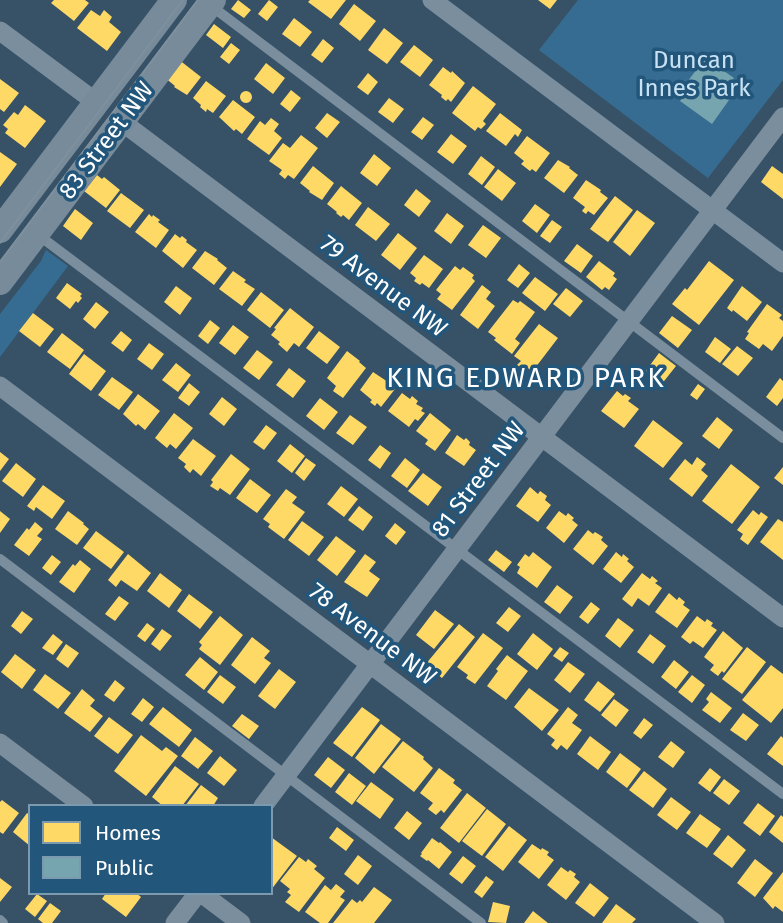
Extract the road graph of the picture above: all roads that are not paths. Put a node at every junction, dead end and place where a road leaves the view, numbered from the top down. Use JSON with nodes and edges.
{"nodes":[{"id":1,"x":174,"y":0,"type":"edge"},
{"id":2,"x":432,"y":0,"type":"edge"},
{"id":3,"x":211,"y":3,"type":"edge"},
{"id":4,"x":0,"y":31,"type":"edge"},
{"id":5,"x":97,"y":103,"type":"junction"},
{"id":6,"x":783,"y":117,"type":"edge"},
{"id":7,"x":122,"y":122,"type":"junction"},
{"id":8,"x":712,"y":210,"type":"junction"},
{"id":9,"x":5,"y":219,"type":"edge"},
{"id":10,"x":37,"y":234,"type":"junction"},
{"id":11,"x":783,"y":263,"type":"edge"},
{"id":12,"x":0,"y":282,"type":"edge"},
{"id":13,"x":629,"y":321,"type":"junction"},
{"id":14,"x":0,"y":386,"type":"edge"},
{"id":15,"x":542,"y":437,"type":"junction"},
{"id":16,"x":783,"y":438,"type":"edge"},
{"id":17,"x":457,"y":549,"type":"junction"},
{"id":18,"x":0,"y":559,"type":"edge"},
{"id":19,"x":783,"y":618,"type":"edge"},
{"id":20,"x":370,"y":664,"type":"junction"},
{"id":21,"x":0,"y":743,"type":"edge"},
{"id":22,"x":286,"y":776,"type":"junction"},
{"id":23,"x":783,"y":794,"type":"edge"},
{"id":24,"x":81,"y":804,"type":"edge"},
{"id":25,"x":265,"y":804,"type":"edge"},
{"id":26,"x":198,"y":895,"type":"edge"},
{"id":27,"x":203,"y":895,"type":"edge"},
{"id":28,"x":175,"y":923,"type":"edge"},
{"id":29,"x":241,"y":923,"type":"edge"},
{"id":30,"x":481,"y":923,"type":"edge"},
{"id":31,"x":715,"y":923,"type":"edge"}],
"edges":[{"from":1,"to":5,"type":"main road","name":"83 Street NW"},
{"from":2,"to":8,"type":"street"},
{"from":3,"to":7,"type":"main road","name":"83 Street NW"},
{"from":3,"to":13,"type":"lane"},
{"from":4,"to":5,"type":"street"},
{"from":5,"to":9,"type":"main road","name":"83 Street NW"},
{"from":6,"to":8,"type":"street","name":"81 Street NW"},
{"from":7,"to":10,"type":"main road","name":"83 Street NW"},
{"from":7,"to":15,"type":"street","name":"79 Avenue NW"},
{"from":8,"to":11,"type":"street"},
{"from":8,"to":13,"type":"street","name":"81 Street NW"},
{"from":10,"to":12,"type":"main road","name":"83 Street NW"},
{"from":10,"to":17,"type":"lane"},
{"from":13,"to":15,"type":"street","name":"81 Street NW"},
{"from":13,"to":16,"type":"lane"},
{"from":14,"to":20,"type":"street","name":"78 Avenue NW"},
{"from":15,"to":17,"type":"street","name":"81 Street NW"},
{"from":15,"to":19,"type":"street","name":"79 Avenue NW"},
{"from":17,"to":20,"type":"street","name":"81 Street NW"},
{"from":17,"to":23,"type":"lane"},
{"from":18,"to":22,"type":"lane"},
{"from":20,"to":22,"type":"street","name":"81 Street NW"},
{"from":20,"to":31,"type":"street","name":"78 Avenue NW"},
{"from":21,"to":24,"type":"street"},
{"from":22,"to":25,"type":"street","name":"81 Street NW"},
{"from":22,"to":30,"type":"lane"},
{"from":26,"to":28,"type":"street"},
{"from":27,"to":29,"type":"street"}]}
